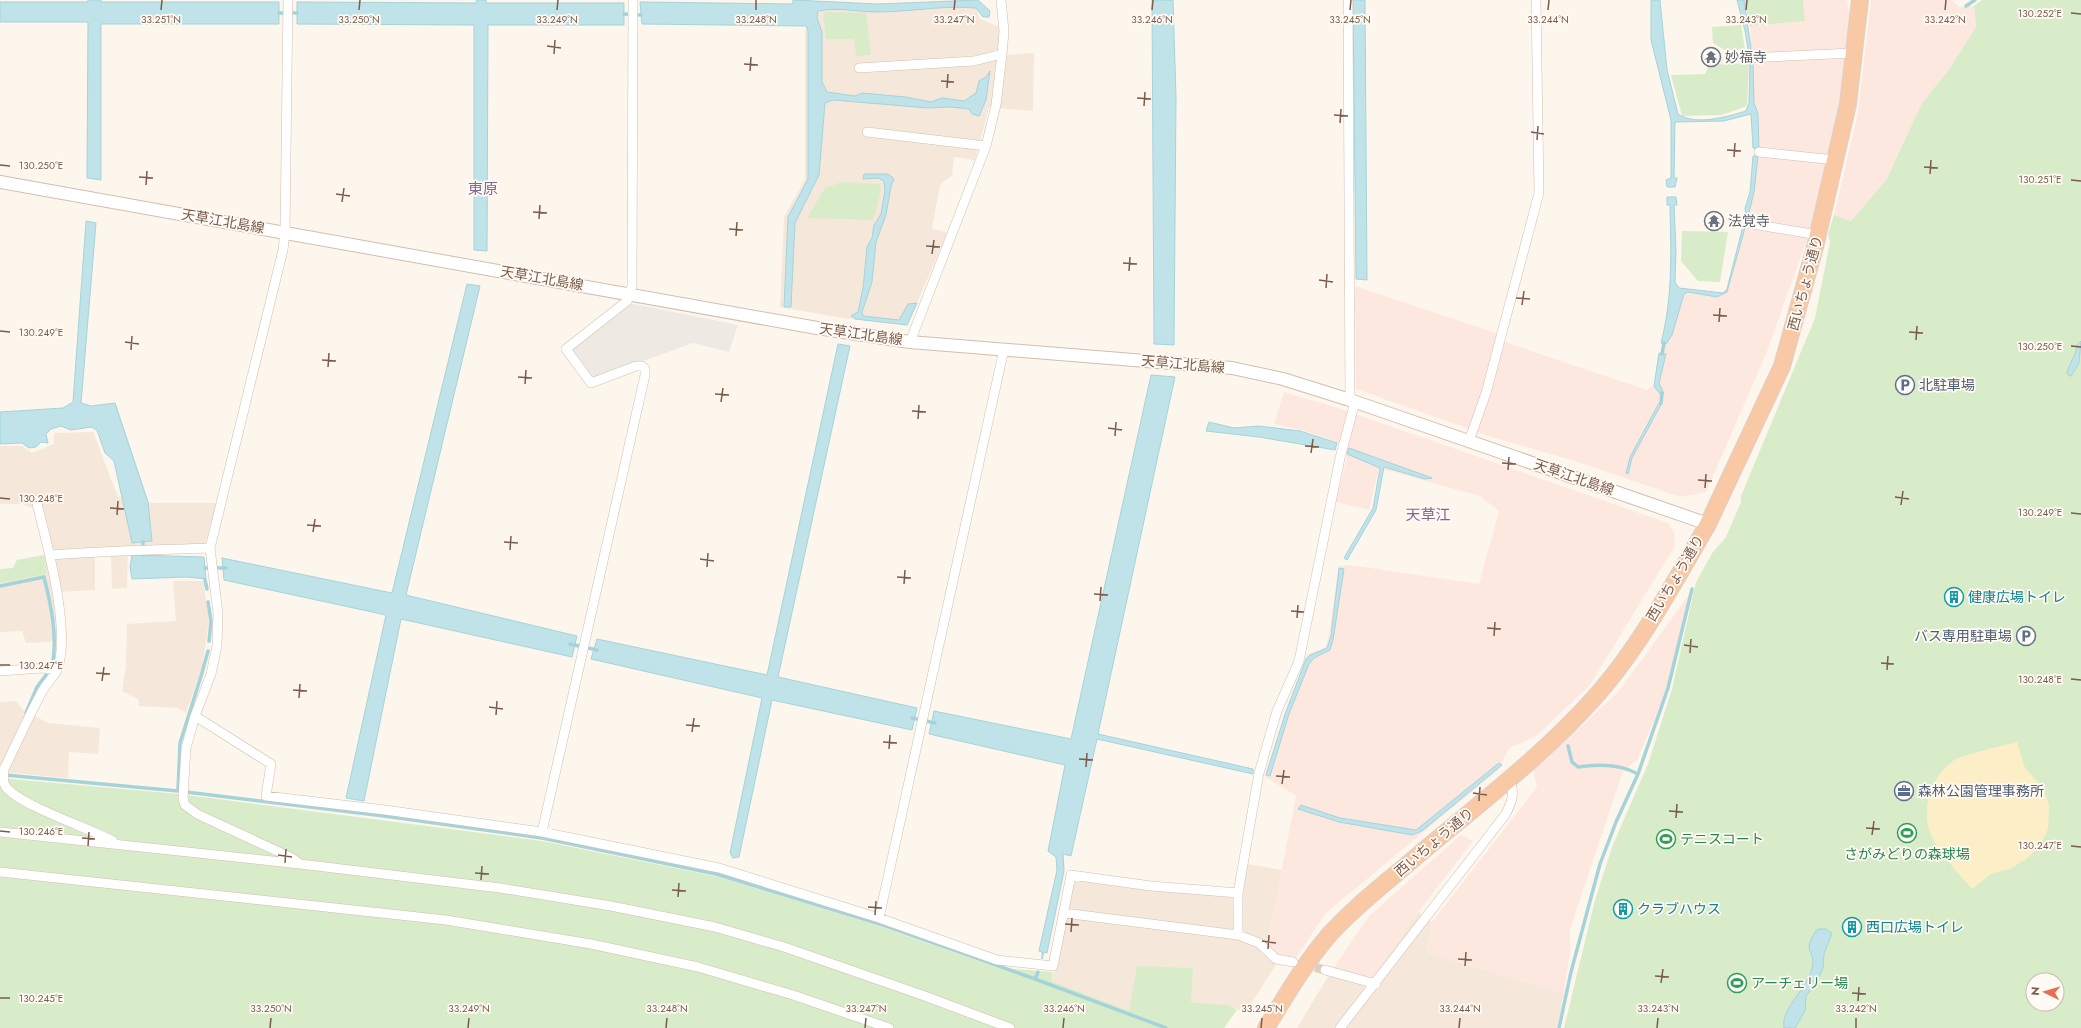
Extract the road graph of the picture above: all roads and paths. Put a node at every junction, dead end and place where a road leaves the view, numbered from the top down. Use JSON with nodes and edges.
{"nodes":[{"id":1,"x":1000,"y":0,"type":"edge"},
{"id":2,"x":1348,"y":0,"type":"edge"},
{"id":3,"x":1536,"y":0,"type":"edge"},
{"id":4,"x":1854,"y":0,"type":"edge"},
{"id":5,"x":1860,"y":0,"type":"edge"},
{"id":6,"x":288,"y":4,"type":"edge"},
{"id":7,"x":633,"y":5,"type":"edge"},
{"id":8,"x":1858,"y":16,"type":"junction"},
{"id":9,"x":1854,"y":53,"type":"junction"},
{"id":10,"x":1002,"y":54,"type":"junction"},
{"id":11,"x":1751,"y":58,"type":"dead end"},
{"id":12,"x":859,"y":68,"type":"dead end"},
{"id":13,"x":867,"y":132,"type":"dead end"},
{"id":14,"x":986,"y":146,"type":"junction"},
{"id":15,"x":1759,"y":152,"type":"dead end"},
{"id":16,"x":1835,"y":160,"type":"junction"},
{"id":17,"x":0,"y":182,"type":"edge"},
{"id":18,"x":1745,"y":222,"type":"dead end"},
{"id":19,"x":285,"y":232,"type":"junction"},
{"id":20,"x":1818,"y":235,"type":"junction"},
{"id":21,"x":629,"y":294,"type":"junction"},
{"id":22,"x":910,"y":342,"type":"junction"},
{"id":23,"x":1004,"y":349,"type":"junction"},
{"id":24,"x":1352,"y":401,"type":"junction"},
{"id":25,"x":1469,"y":441,"type":"junction"},
{"id":26,"x":36,"y":500,"type":"dead end"},
{"id":27,"x":1708,"y":524,"type":"junction"},
{"id":28,"x":210,"y":548,"type":"junction"},
{"id":29,"x":50,"y":555,"type":"junction"},
{"id":30,"x":57,"y":670,"type":"junction"},
{"id":31,"x":0,"y":671,"type":"edge"},
{"id":32,"x":195,"y":716,"type":"junction"},
{"id":33,"x":2,"y":768,"type":"edge"},
{"id":34,"x":1509,"y":778,"type":"junction"},
{"id":35,"x":0,"y":832,"type":"edge"},
{"id":36,"x":542,"y":832,"type":"junction"},
{"id":37,"x":118,"y":844,"type":"junction"},
{"id":38,"x":300,"y":864,"type":"junction"},
{"id":39,"x":0,"y":872,"type":"edge"},
{"id":40,"x":1238,"y":893,"type":"junction"},
{"id":41,"x":1064,"y":914,"type":"junction"},
{"id":42,"x":879,"y":918,"type":"junction"},
{"id":43,"x":1238,"y":935,"type":"junction"},
{"id":44,"x":1293,"y":962,"type":"tunnel mouth"},
{"id":45,"x":1325,"y":970,"type":"tunnel mouth"},
{"id":46,"x":1376,"y":984,"type":"junction"},
{"id":47,"x":889,"y":1028,"type":"edge"},
{"id":48,"x":1010,"y":1028,"type":"edge"},
{"id":49,"x":1266,"y":1028,"type":"edge"},
{"id":50,"x":1340,"y":1028,"type":"edge"}],
"edges":[{"from":1,"to":10,"type":"street"},
{"from":2,"to":24,"type":"street"},
{"from":3,"to":25,"type":"street"},
{"from":4,"to":8,"type":"street"},
{"from":5,"to":8,"type":"highway","name":"西いちょう通り"},
{"from":6,"to":19,"type":"street"},
{"from":7,"to":21,"type":"street"},
{"from":8,"to":9,"type":"highway","name":"西いちょう通り"},
{"from":9,"to":11,"type":"street"},
{"from":9,"to":16,"type":"highway","name":"西いちょう通り"},
{"from":10,"to":12,"type":"street"},
{"from":10,"to":14,"type":"street"},
{"from":13,"to":14,"type":"street"},
{"from":14,"to":22,"type":"street"},
{"from":15,"to":16,"type":"street"},
{"from":16,"to":20,"type":"highway","name":"西いちょう通り"},
{"from":17,"to":19,"type":"street","name":"天草江北島線"},
{"from":18,"to":20,"type":"street"},
{"from":19,"to":21,"type":"street","name":"天草江北島線"},
{"from":19,"to":28,"type":"street"},
{"from":20,"to":27,"type":"highway","name":"西いちょう通り"},
{"from":21,"to":22,"type":"street","name":"天草江北島線"},
{"from":21,"to":36,"type":"street"},
{"from":22,"to":23,"type":"street","name":"天草江北島線"},
{"from":23,"to":24,"type":"street","name":"天草江北島線"},
{"from":23,"to":42,"type":"street"},
{"from":24,"to":25,"type":"street","name":"天草江北島線"},
{"from":24,"to":40,"type":"street"},
{"from":25,"to":27,"type":"street","name":"天草江北島線"},
{"from":26,"to":29,"type":"street"},
{"from":27,"to":34,"type":"highway","name":"西いちょう通り"},
{"from":28,"to":29,"type":"street"},
{"from":28,"to":32,"type":"street"},
{"from":29,"to":30,"type":"street"},
{"from":30,"to":31,"type":"street"},
{"from":30,"to":33,"type":"street"},
{"from":32,"to":36,"type":"street"},
{"from":32,"to":38,"type":"street"},
{"from":33,"to":37,"type":"street"},
{"from":34,"to":46,"type":"street"},
{"from":34,"to":49,"type":"highway","name":"西いちょう通り"},
{"from":35,"to":37,"type":"street"},
{"from":36,"to":42,"type":"street"},
{"from":37,"to":38,"type":"street"},
{"from":38,"to":48,"type":"street"},
{"from":39,"to":47,"type":"street"},
{"from":40,"to":41,"type":"street"},
{"from":40,"to":43,"type":"street"},
{"from":41,"to":42,"type":"street"},
{"from":41,"to":43,"type":"street"},
{"from":43,"to":44,"type":"street"},
{"from":45,"to":46,"type":"street"},
{"from":46,"to":50,"type":"street"}]}
